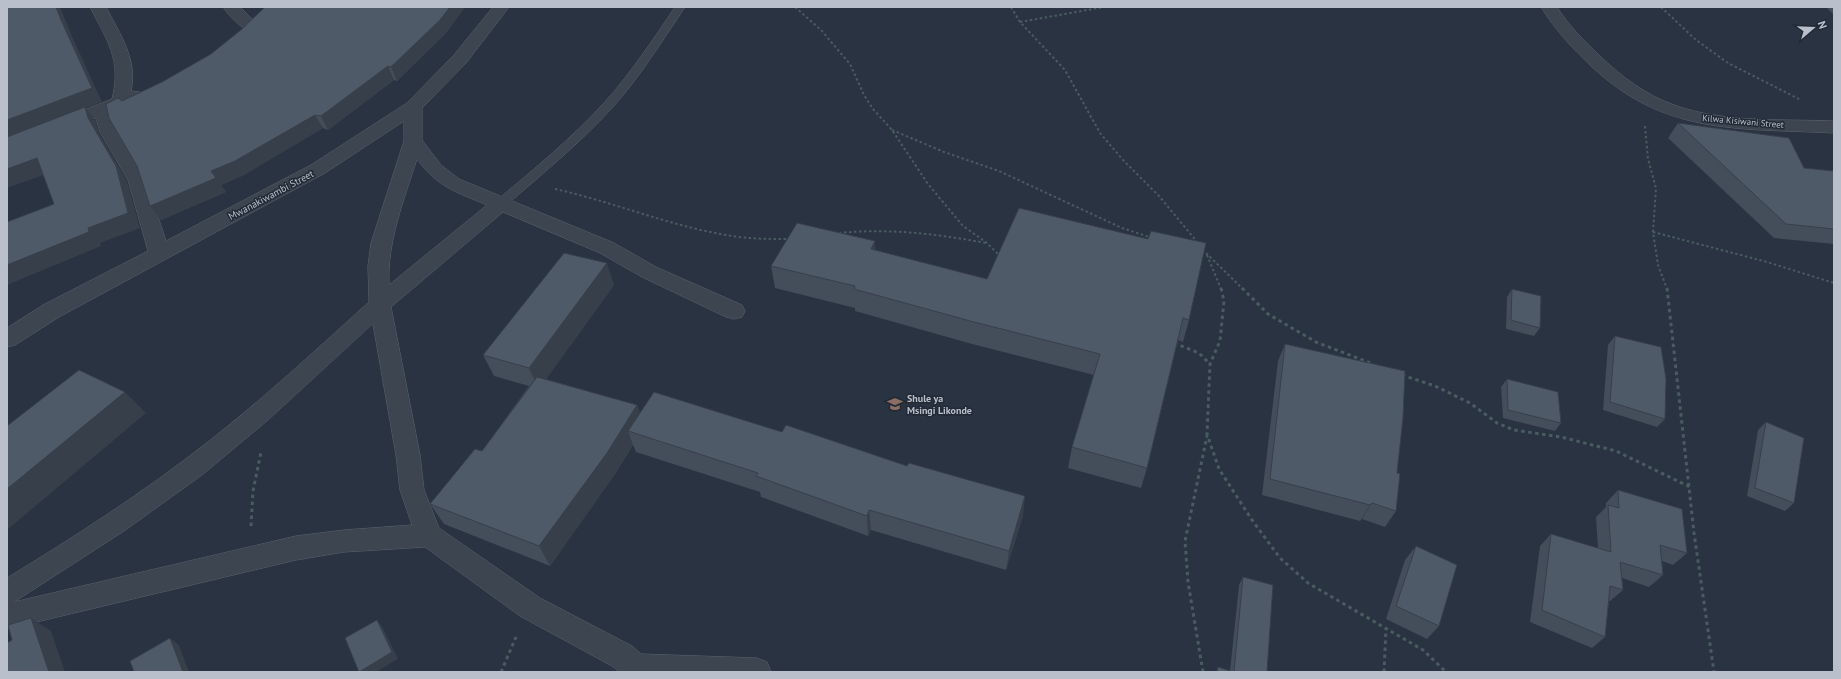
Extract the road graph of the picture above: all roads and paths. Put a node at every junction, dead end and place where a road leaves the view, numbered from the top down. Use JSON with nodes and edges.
{"nodes":[{"id":1,"x":98,"y":7,"type":"edge"},
{"id":2,"x":232,"y":7,"type":"edge"},
{"id":3,"x":501,"y":7,"type":"edge"},
{"id":4,"x":680,"y":7,"type":"edge"},
{"id":5,"x":795,"y":7,"type":"edge"},
{"id":6,"x":1011,"y":7,"type":"edge"},
{"id":7,"x":1104,"y":7,"type":"edge"},
{"id":8,"x":1549,"y":7,"type":"edge"},
{"id":9,"x":1661,"y":7,"type":"edge"},
{"id":10,"x":1020,"y":22,"type":"junction"},
{"id":11,"x":252,"y":26,"type":"edge"},
{"id":12,"x":147,"y":89,"type":"edge"},
{"id":13,"x":1801,"y":100,"type":"dead end"},
{"id":14,"x":111,"y":106,"type":"junction"},
{"id":15,"x":413,"y":106,"type":"junction"},
{"id":16,"x":1645,"y":124,"type":"dead end"},
{"id":17,"x":1834,"y":127,"type":"edge"},
{"id":18,"x":892,"y":130,"type":"junction"},
{"id":19,"x":413,"y":141,"type":"junction"},
{"id":20,"x":7,"y":148,"type":"edge"},
{"id":21,"x":525,"y":183,"type":"junction"},
{"id":22,"x":500,"y":204,"type":"junction"},
{"id":23,"x":1653,"y":232,"type":"junction"},
{"id":24,"x":838,"y":234,"type":"edge"},
{"id":25,"x":794,"y":239,"type":"edge"},
{"id":26,"x":1154,"y":239,"type":"edge"},
{"id":27,"x":987,"y":243,"type":"junction"},
{"id":28,"x":1199,"y":252,"type":"edge"},
{"id":29,"x":159,"y":254,"type":"junction"},
{"id":30,"x":1207,"y":254,"type":"junction"},
{"id":31,"x":1003,"y":260,"type":"edge"},
{"id":32,"x":1834,"y":283,"type":"edge"},
{"id":33,"x":380,"y":305,"type":"junction"},
{"id":34,"x":734,"y":311,"type":"dead end"},
{"id":35,"x":7,"y":339,"type":"edge"},
{"id":36,"x":1168,"y":341,"type":"edge"},
{"id":37,"x":1210,"y":364,"type":"junction"},
{"id":38,"x":1378,"y":366,"type":"edge"},
{"id":39,"x":1399,"y":374,"type":"edge"},
{"id":40,"x":272,"y":404,"type":"junction"},
{"id":41,"x":1207,"y":434,"type":"junction"},
{"id":42,"x":1690,"y":487,"type":"junction"},
{"id":43,"x":429,"y":535,"type":"junction"},
{"id":44,"x":250,"y":559,"type":"junction"},
{"id":45,"x":7,"y":592,"type":"edge"},
{"id":46,"x":530,"y":607,"type":"junction"},
{"id":47,"x":7,"y":616,"type":"edge"},
{"id":48,"x":1386,"y":629,"type":"junction"},
{"id":49,"x":637,"y":669,"type":"edge"},
{"id":50,"x":501,"y":672,"type":"edge"},
{"id":51,"x":758,"y":672,"type":"edge"},
{"id":52,"x":1203,"y":672,"type":"edge"},
{"id":53,"x":1384,"y":672,"type":"edge"},
{"id":54,"x":1446,"y":672,"type":"edge"},
{"id":55,"x":1714,"y":672,"type":"edge"}],
"edges":[{"from":1,"to":14,"type":"street"},
{"from":2,"to":11,"type":"street"},
{"from":3,"to":15,"type":"street","name":"Mwanakiwambi Street"},
{"from":4,"to":21,"type":"lane"},
{"from":5,"to":18,"type":"path"},
{"from":6,"to":10,"type":"path"},
{"from":7,"to":10,"type":"path"},
{"from":8,"to":17,"type":"street","name":"Kilwa Kisiwani Street"},
{"from":9,"to":13,"type":"path"},
{"from":10,"to":30,"type":"path"},
{"from":12,"to":14,"type":"street"},
{"from":14,"to":20,"type":"street"},
{"from":14,"to":29,"type":"street"},
{"from":15,"to":19,"type":"street"},
{"from":15,"to":29,"type":"street","name":"Mwanakiwambi Street"},
{"from":16,"to":23,"type":"path"},
{"from":18,"to":26,"type":"path"},
{"from":18,"to":27,"type":"path"},
{"from":19,"to":22,"type":"street"},
{"from":19,"to":33,"type":"street"},
{"from":21,"to":22,"type":"lane"},
{"from":21,"to":25,"type":"path"},
{"from":22,"to":33,"type":"street"},
{"from":22,"to":34,"type":"street"},
{"from":23,"to":32,"type":"path"},
{"from":23,"to":42,"type":"path"},
{"from":24,"to":27,"type":"path"},
{"from":27,"to":31,"type":"path"},
{"from":28,"to":30,"type":"path"},
{"from":29,"to":35,"type":"street","name":"Mwanakiwambi Street"},
{"from":30,"to":37,"type":"path"},
{"from":30,"to":38,"type":"path"},
{"from":33,"to":40,"type":"street"},
{"from":33,"to":43,"type":"street"},
{"from":36,"to":37,"type":"path"},
{"from":37,"to":41,"type":"path"},
{"from":39,"to":42,"type":"path"},
{"from":40,"to":44,"type":"path"},
{"from":40,"to":45,"type":"street"},
{"from":41,"to":48,"type":"path"},
{"from":41,"to":52,"type":"path"},
{"from":42,"to":55,"type":"path"},
{"from":43,"to":44,"type":"street"},
{"from":43,"to":46,"type":"street"},
{"from":44,"to":47,"type":"street"},
{"from":46,"to":49,"type":"street"},
{"from":46,"to":50,"type":"path"},
{"from":48,"to":53,"type":"path"},
{"from":48,"to":54,"type":"path"},
{"from":49,"to":51,"type":"street"}]}
